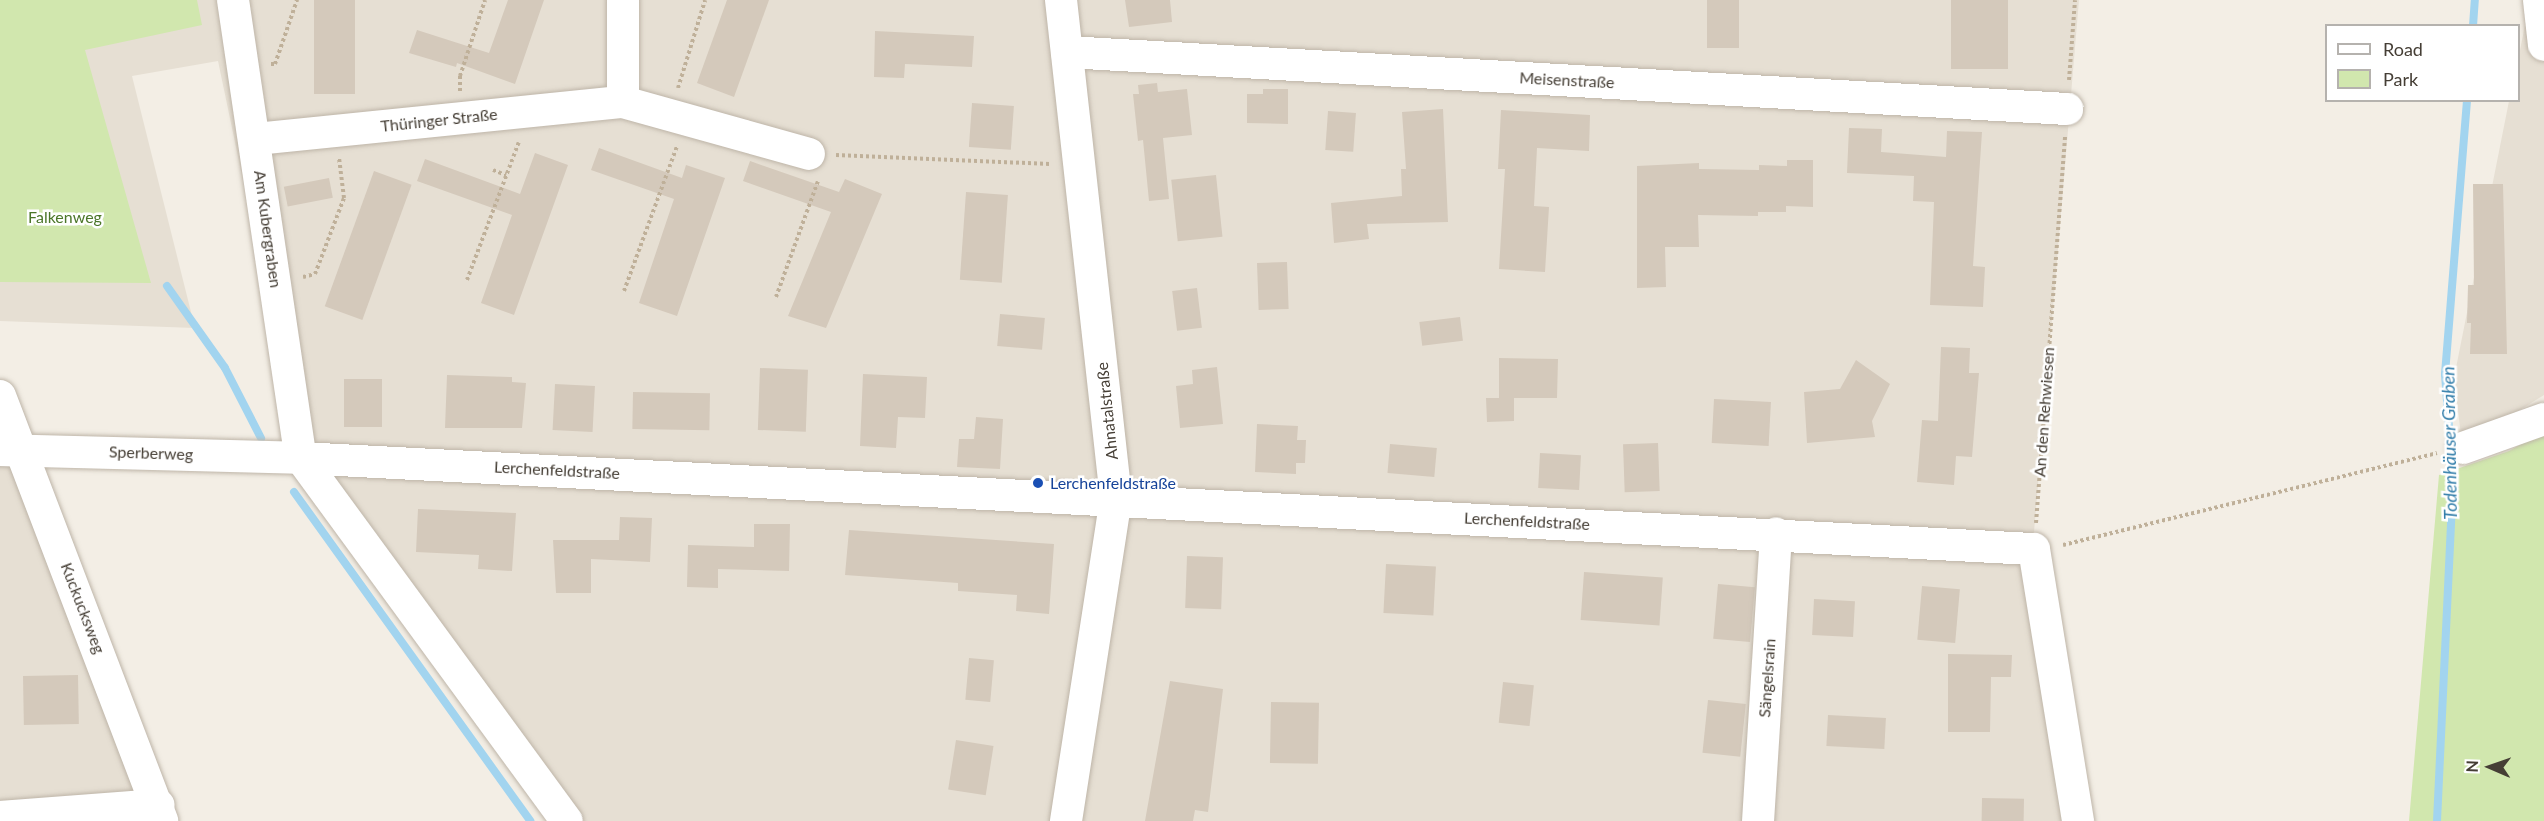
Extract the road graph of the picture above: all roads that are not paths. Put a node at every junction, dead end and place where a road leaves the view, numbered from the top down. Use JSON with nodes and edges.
{"nodes":[{"id":1,"x":233,"y":0,"type":"edge"},
{"id":2,"x":623,"y":0,"type":"edge"},
{"id":3,"x":1061,"y":0,"type":"edge"},
{"id":4,"x":2539,"y":0,"type":"edge"},
{"id":5,"x":2544,"y":45,"type":"edge"},
{"id":6,"x":1067,"y":52,"type":"junction"},
{"id":7,"x":623,"y":102,"type":"junction"},
{"id":8,"x":2067,"y":109,"type":"road end"},
{"id":9,"x":256,"y":139,"type":"junction"},
{"id":10,"x":818,"y":154,"type":"road end"},
{"id":11,"x":0,"y":396,"type":"edge"},
{"id":12,"x":2544,"y":419,"type":"edge"},
{"id":13,"x":11,"y":449,"type":"edge"},
{"id":14,"x":2448,"y":451,"type":"road end"},
{"id":15,"x":301,"y":458,"type":"junction"},
{"id":16,"x":1116,"y":498,"type":"junction"},
{"id":17,"x":1776,"y":534,"type":"junction"},
{"id":18,"x":161,"y":813,"type":"edge"},
{"id":19,"x":0,"y":817,"type":"edge"},
{"id":20,"x":567,"y":821,"type":"edge"},
{"id":21,"x":1066,"y":821,"type":"edge"},
{"id":22,"x":1758,"y":821,"type":"edge"},
{"id":23,"x":2078,"y":821,"type":"edge"}],
"edges":[{"from":1,"to":9,"type":"street","name":"Am Kubergraben"},
{"from":2,"to":7,"type":"street"},
{"from":3,"to":6,"type":"street","name":"Ahnatalstraße"},
{"from":4,"to":5,"type":"street"},
{"from":6,"to":8,"type":"street","name":"Meisenstraße"},
{"from":6,"to":16,"type":"street","name":"Ahnatalstraße"},
{"from":7,"to":9,"type":"street","name":"Thüringer Straße"},
{"from":7,"to":10,"type":"street","name":"Thüringer Straße"},
{"from":9,"to":15,"type":"street","name":"Am Kubergraben"},
{"from":11,"to":13,"type":"street","name":"Kuckucksweg"},
{"from":12,"to":14,"type":"street"},
{"from":13,"to":15,"type":"street","name":"Sperberweg"},
{"from":13,"to":18,"type":"street","name":"Kuckucksweg"},
{"from":15,"to":16,"type":"street","name":"Lerchenfeldstraße"},
{"from":15,"to":20,"type":"street"},
{"from":16,"to":17,"type":"street","name":"Lerchenfeldstraße"},
{"from":16,"to":21,"type":"street","name":"Ahnatalstraße"},
{"from":17,"to":22,"type":"street","name":"Sängelsrain"},
{"from":17,"to":23,"type":"street","name":"Lerchenfeldstraße"},
{"from":18,"to":19,"type":"street"}]}
